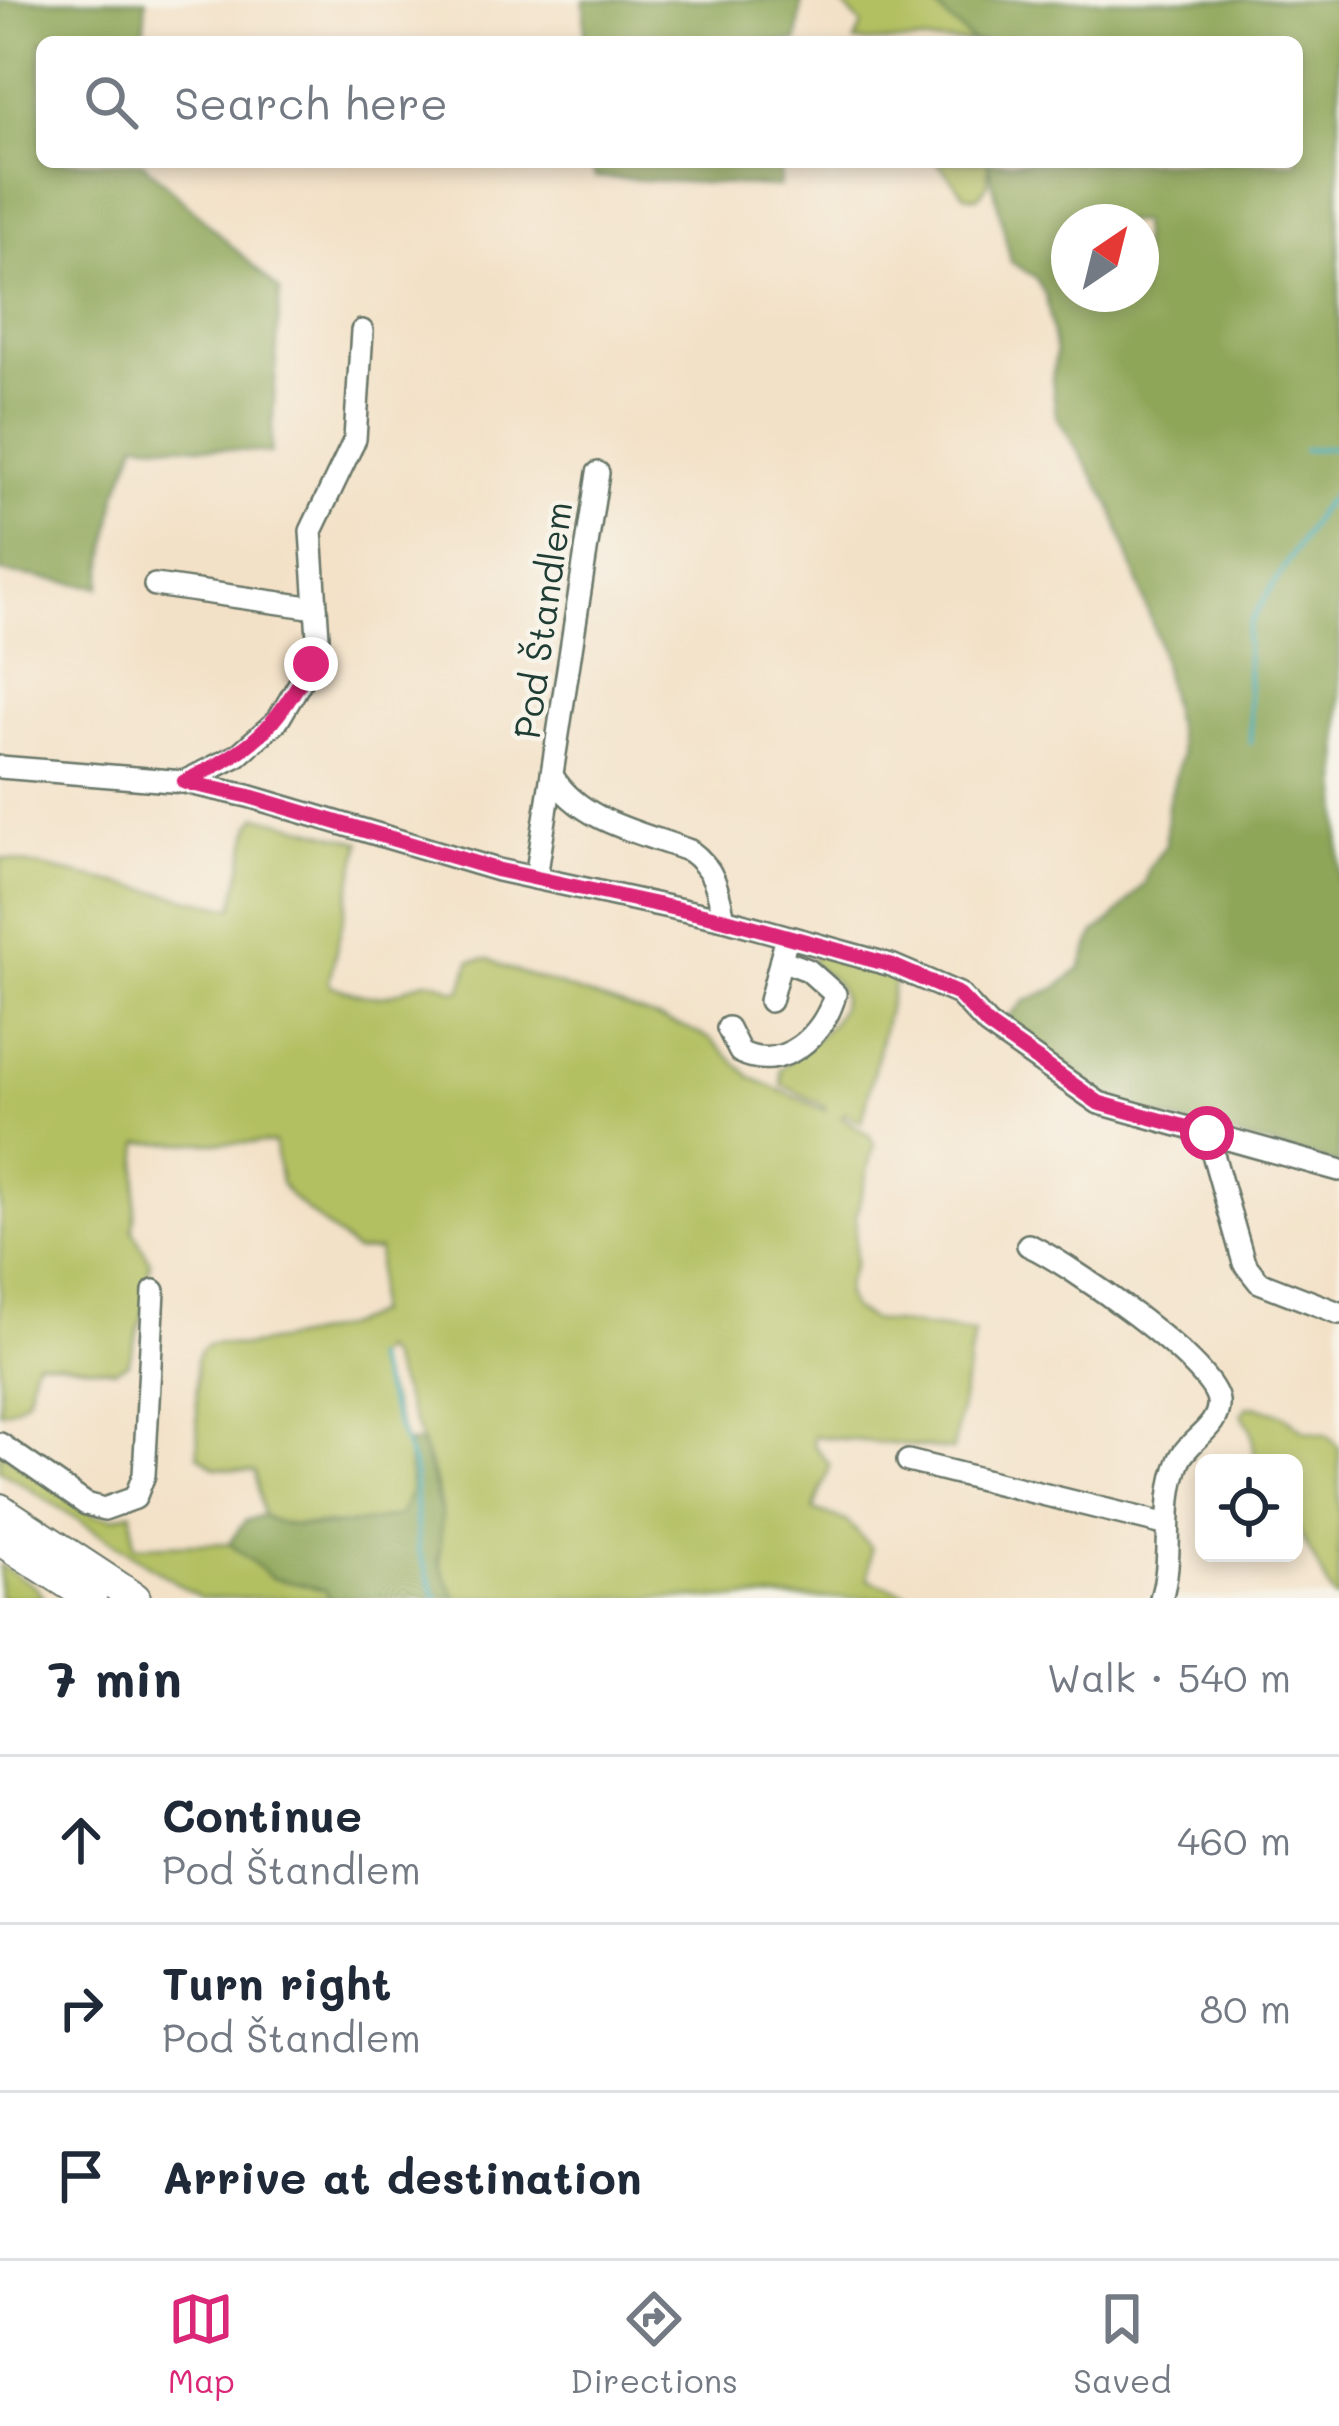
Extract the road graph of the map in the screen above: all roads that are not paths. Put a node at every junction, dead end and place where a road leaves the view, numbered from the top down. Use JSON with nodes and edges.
{"nodes":[{"id":1,"x":362,"y":332,"type":"dead end"},
{"id":2,"x":598,"y":473,"type":"dead end"},
{"id":3,"x":154,"y":585,"type":"dead end"},
{"id":4,"x":316,"y":608,"type":"junction"},
{"id":5,"x":0,"y":767,"type":"edge"},
{"id":6,"x":553,"y":777,"type":"junction"},
{"id":7,"x":184,"y":782,"type":"junction"},
{"id":8,"x":536,"y":878,"type":"junction"},
{"id":9,"x":724,"y":919,"type":"junction"},
{"id":10,"x":788,"y":936,"type":"junction"},
{"id":11,"x":782,"y":960,"type":"junction"},
{"id":12,"x":770,"y":1000,"type":"dead end"},
{"id":13,"x":728,"y":1028,"type":"dead end"},
{"id":14,"x":1207,"y":1133,"type":"junction"},
{"id":15,"x":1339,"y":1170,"type":"edge"},
{"id":16,"x":1028,"y":1245,"type":"dead end"},
{"id":17,"x":154,"y":1291,"type":"dead end"},
{"id":18,"x":1339,"y":1313,"type":"edge"},
{"id":19,"x":0,"y":1444,"type":"edge"},
{"id":20,"x":908,"y":1461,"type":"dead end"},
{"id":21,"x":0,"y":1509,"type":"edge"},
{"id":22,"x":1168,"y":1525,"type":"junction"},
{"id":23,"x":0,"y":1540,"type":"edge"},
{"id":24,"x":91,"y":1598,"type":"edge"},
{"id":25,"x":135,"y":1598,"type":"edge"},
{"id":26,"x":1161,"y":1598,"type":"edge"}],
"edges":[{"from":1,"to":4,"type":"street"},
{"from":2,"to":6,"type":"street","name":"Pod Štandlem"},
{"from":3,"to":4,"type":"street"},
{"from":4,"to":7,"type":"street"},
{"from":5,"to":7,"type":"street"},
{"from":6,"to":8,"type":"street","name":"Pod Štandlem"},
{"from":6,"to":9,"type":"street","name":"Pod Štandlem"},
{"from":7,"to":8,"type":"street"},
{"from":8,"to":9,"type":"street"},
{"from":9,"to":10,"type":"street"},
{"from":10,"to":11,"type":"street"},
{"from":10,"to":14,"type":"street"},
{"from":11,"to":12,"type":"street"},
{"from":11,"to":13,"type":"street"},
{"from":14,"to":15,"type":"street"},
{"from":14,"to":18,"type":"street"},
{"from":16,"to":22,"type":"street"},
{"from":17,"to":19,"type":"street"},
{"from":20,"to":22,"type":"street"},
{"from":21,"to":25,"type":"highway"},
{"from":22,"to":26,"type":"street"},
{"from":23,"to":24,"type":"highway"}]}
